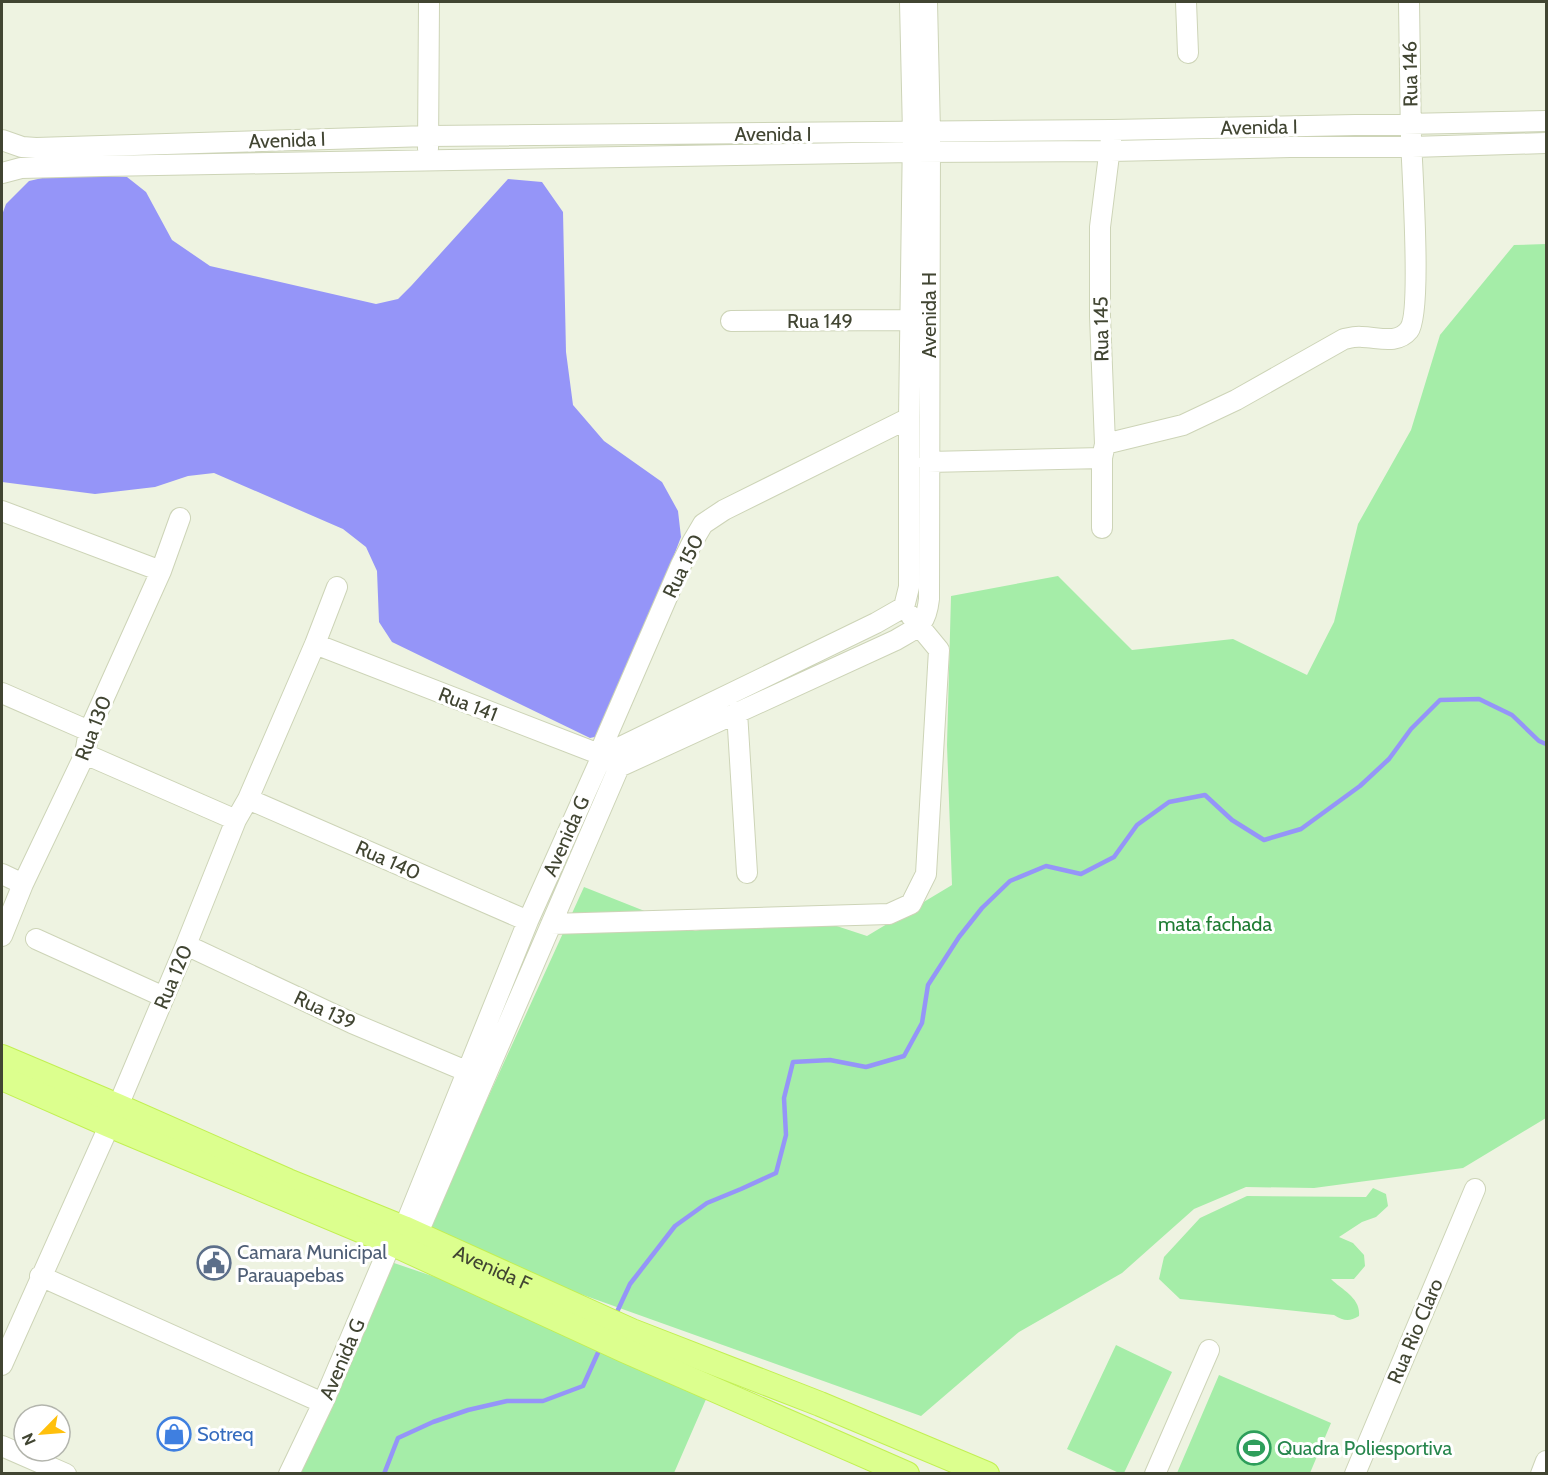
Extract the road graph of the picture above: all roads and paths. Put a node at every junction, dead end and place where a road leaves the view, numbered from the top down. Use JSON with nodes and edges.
{"nodes":[{"id":1,"x":429,"y":2,"type":"edge"},
{"id":2,"x":910,"y":2,"type":"edge"},
{"id":3,"x":927,"y":2,"type":"edge"},
{"id":4,"x":1186,"y":2,"type":"edge"},
{"id":5,"x":1409,"y":2,"type":"edge"},
{"id":6,"x":1188,"y":53,"type":"dead end"},
{"id":7,"x":1546,"y":121,"type":"edge"},
{"id":8,"x":1411,"y":124,"type":"junction"},
{"id":9,"x":1291,"y":126,"type":"junction"},
{"id":10,"x":1112,"y":130,"type":"junction"},
{"id":11,"x":429,"y":136,"type":"junction"},
{"id":12,"x":2,"y":140,"type":"edge"},
{"id":13,"x":921,"y":142,"type":"junction"},
{"id":14,"x":1546,"y":143,"type":"edge"},
{"id":15,"x":1290,"y":147,"type":"junction"},
{"id":16,"x":1412,"y":147,"type":"junction"},
{"id":17,"x":1111,"y":151,"type":"junction"},
{"id":18,"x":427,"y":160,"type":"junction"},
{"id":19,"x":2,"y":172,"type":"edge"},
{"id":20,"x":909,"y":320,"type":"junction"},
{"id":21,"x":730,"y":321,"type":"dead end"},
{"id":22,"x":909,"y":418,"type":"junction"},
{"id":23,"x":1103,"y":451,"type":"junction"},
{"id":24,"x":928,"y":462,"type":"junction"},
{"id":25,"x":2,"y":511,"type":"edge"},
{"id":26,"x":180,"y":518,"type":"dead end"},
{"id":27,"x":1102,"y":528,"type":"dead end"},
{"id":28,"x":161,"y":571,"type":"junction"},
{"id":29,"x":337,"y":587,"type":"dead end"},
{"id":30,"x":903,"y":607,"type":"junction"},
{"id":31,"x":920,"y":626,"type":"junction"},
{"id":32,"x":315,"y":644,"type":"junction"},
{"id":33,"x":2,"y":693,"type":"edge"},
{"id":34,"x":737,"y":712,"type":"junction"},
{"id":35,"x":89,"y":731,"type":"junction"},
{"id":36,"x":85,"y":754,"type":"junction"},
{"id":37,"x":601,"y":755,"type":"junction"},
{"id":38,"x":619,"y":767,"type":"junction"},
{"id":39,"x":248,"y":799,"type":"junction"},
{"id":40,"x":236,"y":820,"type":"junction"},
{"id":41,"x":747,"y":873,"type":"dead end"},
{"id":42,"x":2,"y":874,"type":"edge"},
{"id":43,"x":23,"y":884,"type":"junction"},
{"id":44,"x":528,"y":921,"type":"junction"},
{"id":45,"x":551,"y":924,"type":"junction"},
{"id":46,"x":2,"y":936,"type":"edge"},
{"id":47,"x":36,"y":939,"type":"dead end"},
{"id":48,"x":186,"y":945,"type":"junction"},
{"id":49,"x":164,"y":997,"type":"junction"},
{"id":50,"x":2,"y":1057,"type":"edge"},
{"id":51,"x":466,"y":1071,"type":"junction"},
{"id":52,"x":2,"y":1078,"type":"edge"},
{"id":53,"x":113,"y":1116,"type":"junction"},
{"id":54,"x":1475,"y":1189,"type":"dead end"},
{"id":55,"x":404,"y":1235,"type":"junction"},
{"id":56,"x":40,"y":1276,"type":"junction"},
{"id":57,"x":629,"y":1341,"type":"junction"},
{"id":58,"x":1209,"y":1350,"type":"dead end"},
{"id":59,"x":2,"y":1365,"type":"edge"},
{"id":60,"x":323,"y":1403,"type":"junction"},
{"id":61,"x":2,"y":1446,"type":"edge"},
{"id":62,"x":1546,"y":1461,"type":"edge"},
{"id":63,"x":66,"y":1473,"type":"edge"},
{"id":64,"x":289,"y":1473,"type":"edge"},
{"id":65,"x":907,"y":1473,"type":"edge"},
{"id":66,"x":987,"y":1473,"type":"edge"},
{"id":67,"x":1155,"y":1473,"type":"edge"},
{"id":68,"x":1355,"y":1473,"type":"edge"},
{"id":69,"x":1541,"y":1473,"type":"edge"}],
"edges":[{"from":1,"to":11,"type":"street"},
{"from":2,"to":13,"type":"street","name":"Avenida H"},
{"from":3,"to":13,"type":"street","name":"Avenida H"},
{"from":4,"to":6,"type":"street"},
{"from":5,"to":8,"type":"street","name":"Rua 146"},
{"from":7,"to":8,"type":"street","name":"Avenida I"},
{"from":8,"to":9,"type":"street","name":"Avenida I"},
{"from":8,"to":16,"type":"street","name":"Rua 146"},
{"from":9,"to":10,"type":"street","name":"Avenida I"},
{"from":9,"to":15,"type":"street"},
{"from":10,"to":13,"type":"street","name":"Avenida I"},
{"from":10,"to":17,"type":"street","name":"Rua 145"},
{"from":11,"to":12,"type":"street","name":"Avenida I"},
{"from":11,"to":13,"type":"street","name":"Avenida I"},
{"from":11,"to":18,"type":"street"},
{"from":13,"to":17,"type":"street","name":"Avenida I"},
{"from":13,"to":18,"type":"street","name":"Avenida I"},
{"from":13,"to":20,"type":"street","name":"Avenida H"},
{"from":13,"to":24,"type":"street","name":"Avenida H"},
{"from":14,"to":16,"type":"street","name":"Avenida I"},
{"from":15,"to":16,"type":"street","name":"Avenida I"},
{"from":15,"to":17,"type":"street","name":"Avenida I"},
{"from":16,"to":23,"type":"street","name":"Rua 146"},
{"from":17,"to":23,"type":"street","name":"Rua 145"},
{"from":18,"to":19,"type":"street","name":"Avenida I"},
{"from":20,"to":21,"type":"street","name":"Rua 149"},
{"from":20,"to":22,"type":"street","name":"Avenida H"},
{"from":22,"to":30,"type":"street","name":"Avenida H"},
{"from":22,"to":37,"type":"street","name":"Rua 150"},
{"from":23,"to":24,"type":"street"},
{"from":23,"to":27,"type":"street","name":"Rua 145"},
{"from":24,"to":31,"type":"street","name":"Avenida H"},
{"from":25,"to":28,"type":"street"},
{"from":26,"to":28,"type":"street","name":"Rua 130"},
{"from":28,"to":35,"type":"street","name":"Rua 130"},
{"from":29,"to":32,"type":"street","name":"Rua 120"},
{"from":30,"to":31,"type":"street"},
{"from":30,"to":37,"type":"street"},
{"from":31,"to":34,"type":"street"},
{"from":31,"to":45,"type":"street"},
{"from":32,"to":37,"type":"street","name":"Rua 141"},
{"from":32,"to":39,"type":"street","name":"Rua 120"},
{"from":33,"to":35,"type":"street"},
{"from":34,"to":38,"type":"street"},
{"from":34,"to":41,"type":"street"},
{"from":35,"to":36,"type":"street","name":"Rua 130"},
{"from":36,"to":40,"type":"street"},
{"from":36,"to":43,"type":"street","name":"Rua 130"},
{"from":37,"to":38,"type":"street","name":"Rua 141"},
{"from":37,"to":44,"type":"street","name":"Avenida G"},
{"from":38,"to":45,"type":"street","name":"Avenida G"},
{"from":39,"to":40,"type":"street","name":"Rua 120"},
{"from":39,"to":44,"type":"street","name":"Rua 140"},
{"from":40,"to":48,"type":"street","name":"Rua 120"},
{"from":42,"to":43,"type":"street"},
{"from":43,"to":46,"type":"street","name":"Rua 130"},
{"from":44,"to":51,"type":"street","name":"Avenida G"},
{"from":45,"to":55,"type":"street","name":"Avenida G"},
{"from":47,"to":49,"type":"street"},
{"from":48,"to":49,"type":"street","name":"Rua 120"},
{"from":48,"to":51,"type":"street","name":"Rua 139"},
{"from":49,"to":53,"type":"street","name":"Rua 120"},
{"from":50,"to":53,"type":"main road","name":"Avenida F"},
{"from":51,"to":55,"type":"street","name":"Avenida G"},
{"from":52,"to":53,"type":"main road","name":"Avenida F"},
{"from":53,"to":55,"type":"main road","name":"Avenida F"},
{"from":53,"to":56,"type":"street","name":"Rua 120"},
{"from":54,"to":68,"type":"street","name":"Rua Rio Claro"},
{"from":55,"to":57,"type":"main road","name":"Avenida F"},
{"from":55,"to":60,"type":"street","name":"Avenida G"},
{"from":56,"to":59,"type":"street","name":"Rua 120"},
{"from":56,"to":60,"type":"street"},
{"from":57,"to":65,"type":"main road","name":"Avenida F"},
{"from":57,"to":66,"type":"main road","name":"Avenida F"},
{"from":58,"to":67,"type":"street"},
{"from":60,"to":64,"type":"street","name":"Avenida G"},
{"from":61,"to":63,"type":"street"},
{"from":62,"to":69,"type":"street"}]}
